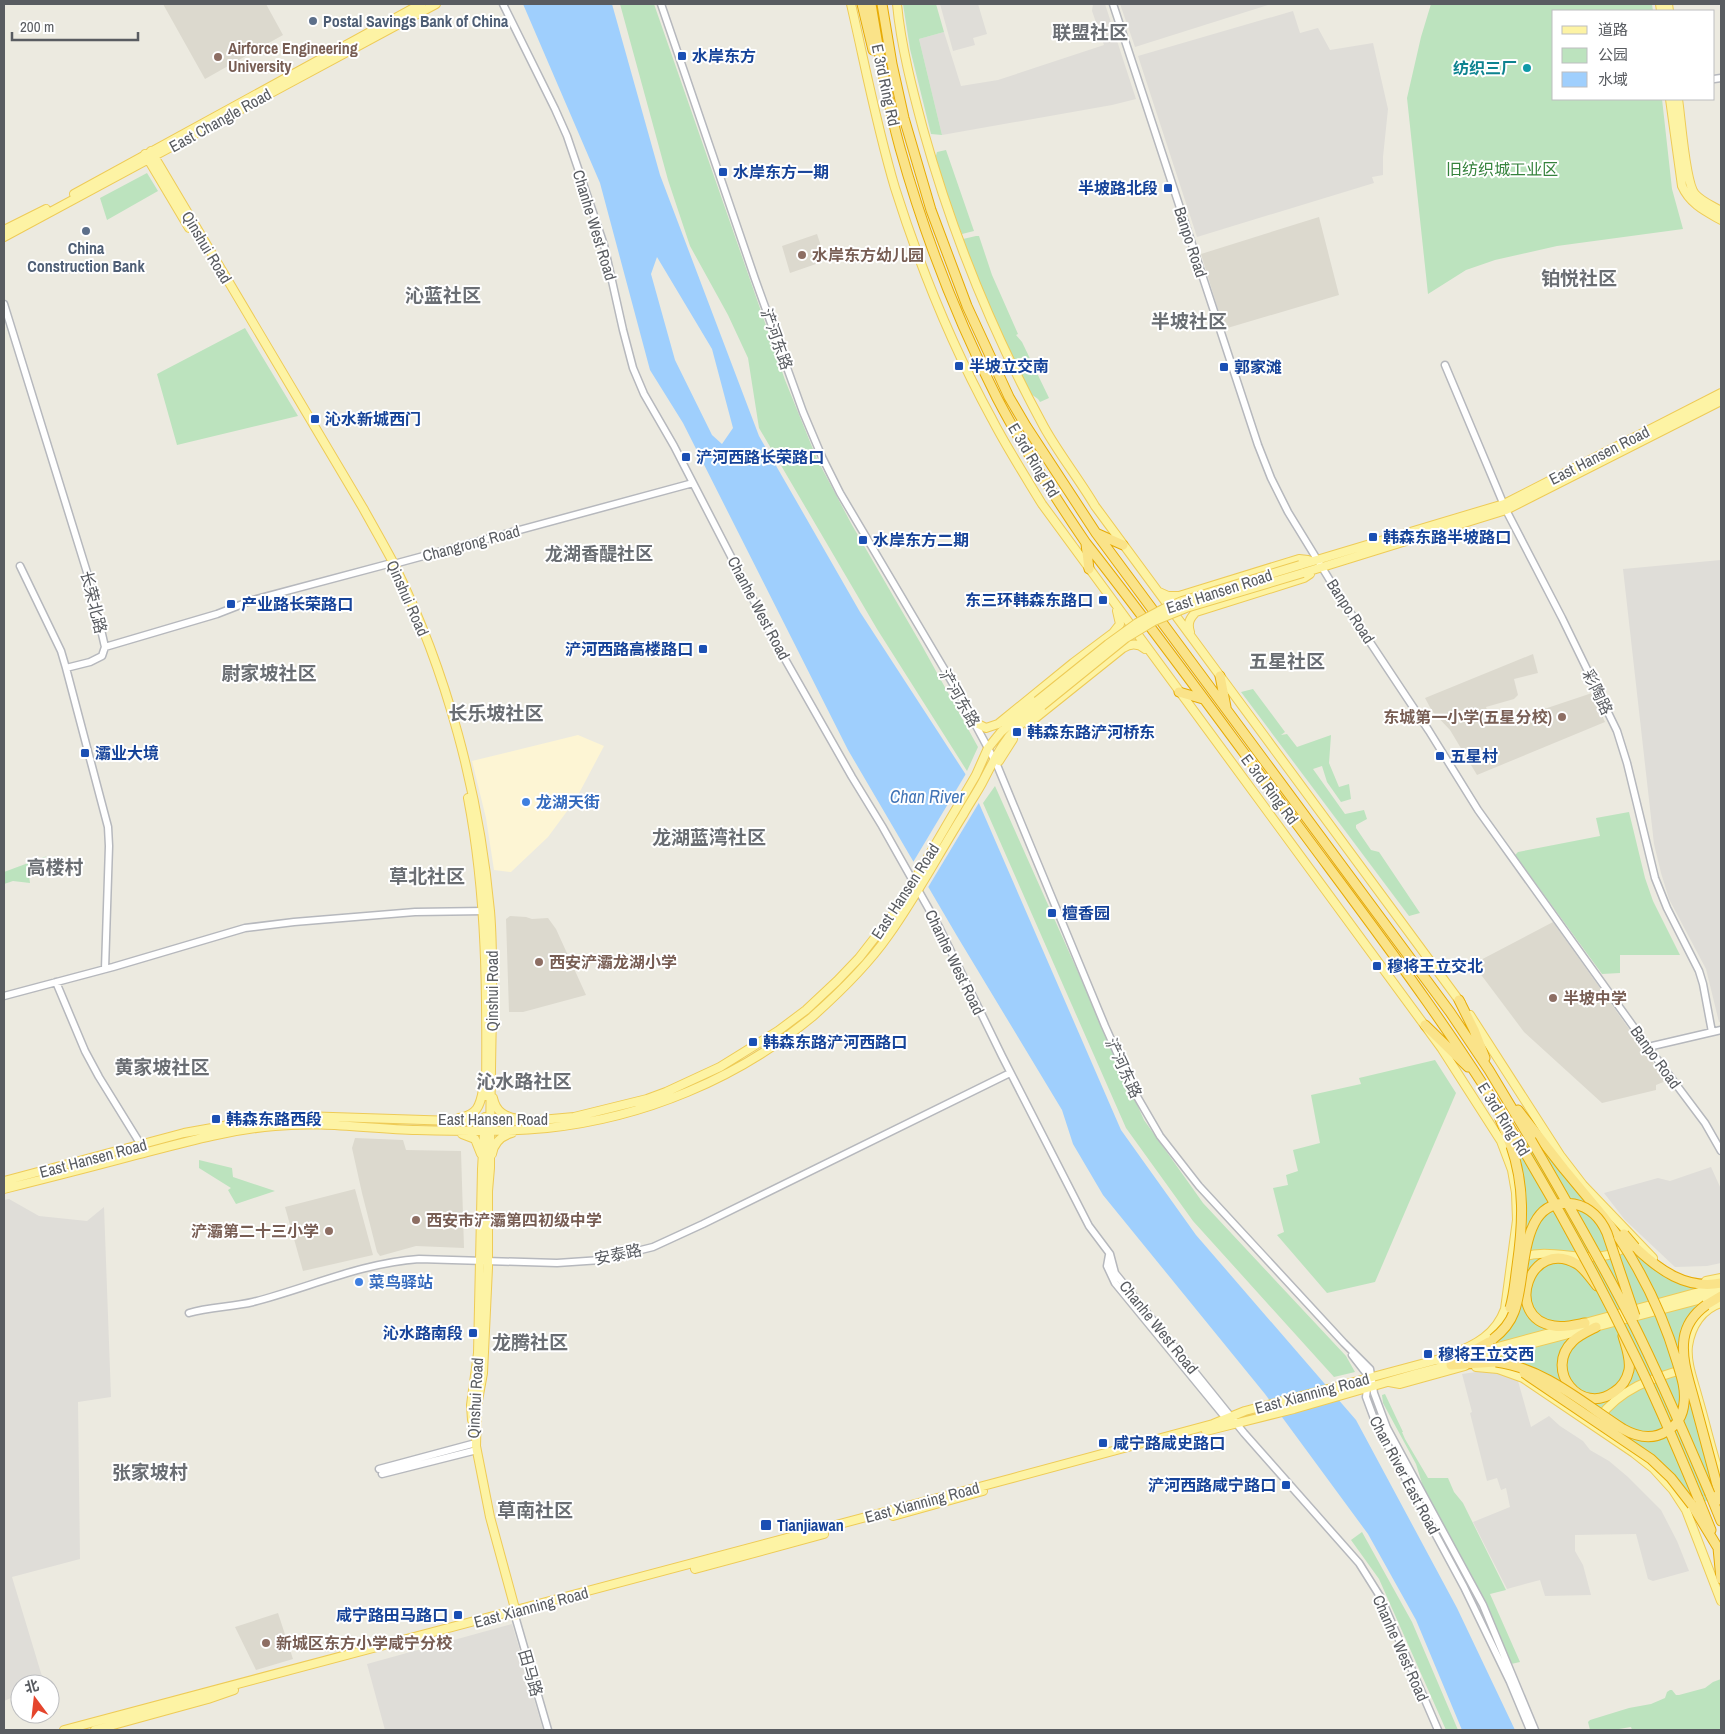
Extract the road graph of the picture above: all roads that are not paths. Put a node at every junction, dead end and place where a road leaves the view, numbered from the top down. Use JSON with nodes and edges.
{"nodes":[{"id":1,"x":421,"y":4,"type":"edge"},
{"id":2,"x":436,"y":4,"type":"edge"},
{"id":3,"x":503,"y":4,"type":"edge"},
{"id":4,"x":661,"y":4,"type":"edge"},
{"id":5,"x":851,"y":4,"type":"edge"},
{"id":6,"x":862,"y":4,"type":"edge"},
{"id":7,"x":871,"y":4,"type":"edge"},
{"id":8,"x":882,"y":4,"type":"edge"},
{"id":9,"x":889,"y":4,"type":"edge"},
{"id":10,"x":897,"y":4,"type":"edge"},
{"id":11,"x":1113,"y":4,"type":"edge"},
{"id":12,"x":892,"y":64,"type":"junction"},
{"id":13,"x":1670,"y":100,"type":"edge"},
{"id":14,"x":1678,"y":100,"type":"edge"},
{"id":15,"x":899,"y":146,"type":"junction"},
{"id":16,"x":150,"y":155,"type":"junction"},
{"id":17,"x":1721,"y":211,"type":"edge"},
{"id":18,"x":1721,"y":220,"type":"edge"},
{"id":19,"x":4,"y":230,"type":"edge"},
{"id":20,"x":4,"y":237,"type":"edge"},
{"id":21,"x":4,"y":304,"type":"edge"},
{"id":22,"x":1445,"y":365,"type":"dead end"},
{"id":23,"x":1721,"y":393,"type":"edge"},
{"id":24,"x":1721,"y":401,"type":"edge"},
{"id":25,"x":693,"y":483,"type":"junction"},
{"id":26,"x":1505,"y":507,"type":"junction"},
{"id":27,"x":1096,"y":533,"type":"junction"},
{"id":28,"x":1086,"y":543,"type":"junction"},
{"id":29,"x":1123,"y":545,"type":"junction"},
{"id":30,"x":1320,"y":563,"type":"junction"},
{"id":31,"x":391,"y":564,"type":"junction"},
{"id":32,"x":20,"y":566,"type":"dead end"},
{"id":33,"x":1089,"y":569,"type":"junction"},
{"id":34,"x":1158,"y":591,"type":"junction"},
{"id":35,"x":1112,"y":600,"type":"junction"},
{"id":36,"x":1190,"y":634,"type":"junction"},
{"id":37,"x":105,"y":647,"type":"junction"},
{"id":38,"x":1151,"y":655,"type":"junction"},
{"id":39,"x":66,"y":668,"type":"junction"},
{"id":40,"x":1220,"y":676,"type":"junction"},
{"id":41,"x":1179,"y":692,"type":"junction"},
{"id":42,"x":1203,"y":699,"type":"junction"},
{"id":43,"x":1040,"y":703,"type":"junction"},
{"id":44,"x":1023,"y":705,"type":"junction"},
{"id":45,"x":1227,"y":710,"type":"junction"},
{"id":46,"x":1019,"y":716,"type":"junction"},
{"id":47,"x":1006,"y":719,"type":"junction"},
{"id":48,"x":974,"y":722,"type":"junction"},
{"id":49,"x":988,"y":748,"type":"junction"},
{"id":50,"x":995,"y":762,"type":"junction"},
{"id":51,"x":918,"y":884,"type":"junction"},
{"id":52,"x":487,"y":911,"type":"junction"},
{"id":53,"x":105,"y":969,"type":"junction"},
{"id":54,"x":56,"y":982,"type":"junction"},
{"id":55,"x":4,"y":996,"type":"edge"},
{"id":56,"x":1459,"y":1000,"type":"junction"},
{"id":57,"x":1425,"y":1026,"type":"junction"},
{"id":58,"x":1721,"y":1030,"type":"edge"},
{"id":59,"x":1712,"y":1032,"type":"junction"},
{"id":60,"x":1648,"y":1047,"type":"junction"},
{"id":61,"x":1489,"y":1070,"type":"junction"},
{"id":62,"x":1010,"y":1073,"type":"junction"},
{"id":63,"x":1475,"y":1073,"type":"junction"},
{"id":64,"x":488,"y":1079,"type":"junction"},
{"id":65,"x":1499,"y":1086,"type":"junction"},
{"id":66,"x":1488,"y":1092,"type":"junction"},
{"id":67,"x":447,"y":1120,"type":"junction"},
{"id":68,"x":535,"y":1121,"type":"junction"},
{"id":69,"x":488,"y":1122,"type":"junction"},
{"id":70,"x":532,"y":1129,"type":"junction"},
{"id":71,"x":442,"y":1130,"type":"junction"},
{"id":72,"x":487,"y":1131,"type":"junction"},
{"id":73,"x":140,"y":1145,"type":"junction"},
{"id":74,"x":1721,"y":1151,"type":"edge"},
{"id":75,"x":486,"y":1166,"type":"junction"},
{"id":76,"x":4,"y":1181,"type":"edge"},
{"id":77,"x":4,"y":1189,"type":"edge"},
{"id":78,"x":1621,"y":1236,"type":"junction"},
{"id":79,"x":1635,"y":1243,"type":"junction"},
{"id":80,"x":1512,"y":1261,"type":"junction"},
{"id":81,"x":484,"y":1262,"type":"junction"},
{"id":82,"x":1721,"y":1278,"type":"edge"},
{"id":83,"x":1721,"y":1285,"type":"edge"},
{"id":84,"x":1721,"y":1295,"type":"edge"},
{"id":85,"x":1606,"y":1296,"type":"junction"},
{"id":86,"x":1721,"y":1302,"type":"edge"},
{"id":87,"x":190,"y":1313,"type":"dead end"},
{"id":88,"x":1585,"y":1323,"type":"junction"},
{"id":89,"x":1621,"y":1326,"type":"junction"},
{"id":90,"x":1596,"y":1327,"type":"junction"},
{"id":91,"x":1491,"y":1340,"type":"junction"},
{"id":92,"x":1514,"y":1349,"type":"junction"},
{"id":93,"x":1647,"y":1352,"type":"junction"},
{"id":94,"x":1436,"y":1360,"type":"junction"},
{"id":95,"x":1488,"y":1362,"type":"junction"},
{"id":96,"x":1453,"y":1364,"type":"junction"},
{"id":97,"x":1690,"y":1367,"type":"junction"},
{"id":98,"x":1370,"y":1378,"type":"junction"},
{"id":99,"x":1370,"y":1387,"type":"junction"},
{"id":100,"x":1231,"y":1421,"type":"junction"},
{"id":101,"x":1594,"y":1426,"type":"junction"},
{"id":102,"x":473,"y":1447,"type":"junction"},
{"id":103,"x":380,"y":1472,"type":"dead end"},
{"id":104,"x":1719,"y":1480,"type":"edge"},
{"id":105,"x":1721,"y":1500,"type":"edge"},
{"id":106,"x":1721,"y":1521,"type":"edge"},
{"id":107,"x":1720,"y":1551,"type":"edge"},
{"id":108,"x":1721,"y":1579,"type":"edge"},
{"id":109,"x":548,"y":1596,"type":"dead end"},
{"id":110,"x":561,"y":1599,"type":"junction"},
{"id":111,"x":1721,"y":1601,"type":"edge"},
{"id":112,"x":514,"y":1613,"type":"junction"},
{"id":113,"x":64,"y":1730,"type":"edge"},
{"id":114,"x":95,"y":1730,"type":"edge"},
{"id":115,"x":548,"y":1730,"type":"edge"},
{"id":116,"x":1438,"y":1730,"type":"edge"},
{"id":117,"x":1530,"y":1730,"type":"edge"},
{"id":118,"x":1535,"y":1730,"type":"edge"}],
"edges":[{"from":1,"to":16,"type":"main road","name":"East Changle Road"},
{"from":2,"to":16,"type":"main road","name":"East Changle Road"},
{"from":3,"to":25,"type":"street","name":"Chanhe West Road"},
{"from":4,"to":48,"type":"street","name":"浐河东路"},
{"from":5,"to":33,"type":"main road"},
{"from":6,"to":15,"type":"highway"},
{"from":7,"to":15,"type":"highway","name":"E 3rd Ring Rd"},
{"from":8,"to":12,"type":"highway","name":"E 3rd Ring Rd"},
{"from":9,"to":12,"type":"highway"},
{"from":10,"to":29,"type":"main road"},
{"from":11,"to":30,"type":"street","name":"Banpo Road"},
{"from":12,"to":27,"type":"highway","name":"E 3rd Ring Rd"},
{"from":13,"to":18,"type":"main road"},
{"from":14,"to":17,"type":"main road"},
{"from":15,"to":28,"type":"highway","name":"E 3rd Ring Rd"},
{"from":16,"to":19,"type":"main road","name":"East Changle Road"},
{"from":16,"to":20,"type":"main road","name":"East Changle Road"},
{"from":16,"to":31,"type":"main road","name":"Qinshui Road"},
{"from":21,"to":37,"type":"street","name":"长荣北路"},
{"from":22,"to":26,"type":"street","name":"彩陶路"},
{"from":23,"to":26,"type":"main road","name":"East Hansen Road"},
{"from":24,"to":26,"type":"main road","name":"East Hansen Road"},
{"from":25,"to":31,"type":"street","name":"Changrong Road"},
{"from":25,"to":51,"type":"street","name":"Chanhe West Road"},
{"from":26,"to":30,"type":"main road","name":"East Hansen Road"},
{"from":26,"to":59,"type":"street","name":"彩陶路"},
{"from":27,"to":29,"type":"highway"},
{"from":27,"to":45,"type":"highway","name":"E 3rd Ring Rd"},
{"from":28,"to":33,"type":"highway"},
{"from":28,"to":42,"type":"highway","name":"E 3rd Ring Rd"},
{"from":29,"to":34,"type":"main road"},
{"from":30,"to":34,"type":"main road"},
{"from":30,"to":36,"type":"main road"},
{"from":30,"to":43,"type":"main road","name":"East Hansen Road","bridge":true},
{"from":30,"to":60,"type":"street","name":"Banpo Road"},
{"from":31,"to":37,"type":"street","name":"Changrong Road"},
{"from":31,"to":52,"type":"main road","name":"Qinshui Road"},
{"from":32,"to":39,"type":"street"},
{"from":33,"to":35,"type":"main road"},
{"from":34,"to":36,"type":"main road"},
{"from":35,"to":38,"type":"main road"},
{"from":35,"to":44,"type":"main road"},
{"from":36,"to":40,"type":"main road"},
{"from":37,"to":39,"type":"street","name":"长荣北路"},
{"from":38,"to":41,"type":"main road"},
{"from":38,"to":50,"type":"main road"},
{"from":39,"to":53,"type":"street"},
{"from":40,"to":45,"type":"highway"},
{"from":40,"to":56,"type":"main road"},
{"from":41,"to":42,"type":"highway"},
{"from":41,"to":57,"type":"main road"},
{"from":42,"to":63,"type":"highway","name":"E 3rd Ring Rd"},
{"from":43,"to":46,"type":"main road","name":"East Hansen Road"},
{"from":43,"to":50,"type":"main road","name":"East Hansen Road"},
{"from":44,"to":46,"type":"street"},
{"from":44,"to":47,"type":"main road"},
{"from":45,"to":61,"type":"highway","name":"E 3rd Ring Rd"},
{"from":46,"to":47,"type":"street"},
{"from":46,"to":49,"type":"main road","name":"East Hansen Road"},
{"from":47,"to":48,"type":"main road"},
{"from":48,"to":49,"type":"street","name":"浐河东路"},
{"from":49,"to":50,"type":"street","name":"浐河东路"},
{"from":49,"to":51,"type":"main road","name":"East Hansen Road"},
{"from":50,"to":51,"type":"main road","name":"East Hansen Road"},
{"from":50,"to":98,"type":"street","name":"浐河东路"},
{"from":51,"to":62,"type":"street","name":"Chanhe West Road"},
{"from":51,"to":68,"type":"main road","name":"East Hansen Road"},
{"from":51,"to":70,"type":"main road","name":"East Hansen Road"},
{"from":52,"to":53,"type":"street"},
{"from":52,"to":64,"type":"main road","name":"Qinshui Road"},
{"from":53,"to":54,"type":"street"},
{"from":54,"to":55,"type":"street"},
{"from":54,"to":73,"type":"street"},
{"from":56,"to":61,"type":"highway"},
{"from":56,"to":79,"type":"main road"},
{"from":57,"to":63,"type":"highway"},
{"from":57,"to":80,"type":"main road"},
{"from":58,"to":59,"type":"street"},
{"from":59,"to":60,"type":"street"},
{"from":60,"to":74,"type":"street","name":"Banpo Road"},
{"from":61,"to":65,"type":"highway","name":"E 3rd Ring Rd"},
{"from":62,"to":81,"type":"street","name":"安泰路"},
{"from":62,"to":100,"type":"street","name":"Chanhe West Road"},
{"from":63,"to":66,"type":"highway","name":"E 3rd Ring Rd"},
{"from":64,"to":67,"type":"main road"},
{"from":64,"to":68,"type":"main road"},
{"from":64,"to":69,"type":"main road","name":"Qinshui Road"},
{"from":65,"to":78,"type":"highway"},
{"from":65,"to":93,"type":"highway","name":"E 3rd Ring Rd","bridge":true},
{"from":66,"to":85,"type":"highway","name":"E 3rd Ring Rd","bridge":true},
{"from":66,"to":91,"type":"highway","bridge":true},
{"from":67,"to":69,"type":"main road","name":"East Hansen Road"},
{"from":67,"to":73,"type":"main road","name":"East Hansen Road"},
{"from":68,"to":69,"type":"main road","name":"East Hansen Road"},
{"from":69,"to":72,"type":"main road","name":"Qinshui Road"},
{"from":70,"to":72,"type":"main road","name":"East Hansen Road"},
{"from":70,"to":75,"type":"main road"},
{"from":71,"to":72,"type":"main road","name":"East Hansen Road"},
{"from":71,"to":75,"type":"main road"},
{"from":71,"to":77,"type":"main road","name":"East Hansen Road"},
{"from":72,"to":75,"type":"main road","name":"Qinshui Road"},
{"from":73,"to":76,"type":"main road","name":"East Hansen Road"},
{"from":75,"to":81,"type":"main road","name":"Qinshui Road"},
{"from":78,"to":79,"type":"highway","bridge":true},
{"from":78,"to":95,"type":"highway","bridge":true},
{"from":79,"to":80,"type":"main road"},
{"from":79,"to":82,"type":"main road"},
{"from":79,"to":83,"type":"highway"},
{"from":80,"to":94,"type":"main road"},
{"from":81,"to":87,"type":"street","name":"安泰路"},
{"from":81,"to":102,"type":"main road","name":"Qinshui Road"},
{"from":81,"to":112,"type":"main road","name":"Qinshui Road"},
{"from":83,"to":88,"type":"main road","name":"East Xianning Road"},
{"from":84,"to":90,"type":"main road","name":"East Xianning Road"},
{"from":84,"to":104,"type":"highway","bridge":true},
{"from":85,"to":88,"type":"highway","bridge":true},
{"from":85,"to":89,"type":"highway","name":"E 3rd Ring Rd","bridge":true},
{"from":86,"to":97,"type":"main road"},
{"from":88,"to":96,"type":"main road","name":"East Xianning Road"},
{"from":89,"to":90,"type":"highway","bridge":true},
{"from":89,"to":107,"type":"highway","name":"E 3rd Ring Rd","bridge":true},
{"from":90,"to":92,"type":"main road","name":"East Xianning Road"},
{"from":91,"to":93,"type":"highway","bridge":true},
{"from":91,"to":96,"type":"highway"},
{"from":92,"to":95,"type":"main road"},
{"from":92,"to":96,"type":"main road","name":"East Xianning Road"},
{"from":93,"to":106,"type":"highway","name":"E 3rd Ring Rd","bridge":true},
{"from":94,"to":96,"type":"main road","name":"East Xianning Road"},
{"from":94,"to":98,"type":"main road","name":"East Xianning Road"},
{"from":95,"to":96,"type":"highway"},
{"from":95,"to":107,"type":"highway","bridge":true},
{"from":96,"to":99,"type":"main road","name":"East Xianning Road"},
{"from":96,"to":101,"type":"main road"},
{"from":97,"to":101,"type":"main road"},
{"from":97,"to":104,"type":"main road"},
{"from":98,"to":99,"type":"street","name":"Chan River East Road"},
{"from":98,"to":100,"type":"main road","name":"East Xianning Road"},
{"from":99,"to":100,"type":"main road","name":"East Xianning Road"},
{"from":99,"to":117,"type":"street","name":"Chan River East Road"},
{"from":99,"to":118,"type":"street","name":"Chan River East Road"},
{"from":100,"to":110,"type":"main road","name":"East Xianning Road"},
{"from":100,"to":112,"type":"main road","name":"East Xianning Road"},
{"from":100,"to":116,"type":"street","name":"Chanhe West Road"},
{"from":101,"to":111,"type":"main road"},
{"from":102,"to":103,"type":"street"},
{"from":102,"to":112,"type":"main road","name":"Qinshui Road"},
{"from":104,"to":105,"type":"highway"},
{"from":107,"to":108,"type":"highway"},
{"from":109,"to":110,"type":"main road"},
{"from":110,"to":112,"type":"main road","name":"East Xianning Road"},
{"from":112,"to":113,"type":"main road","name":"East Xianning Road"},
{"from":112,"to":114,"type":"main road","name":"East Xianning Road"},
{"from":112,"to":115,"type":"street","name":"田马路"}]}
